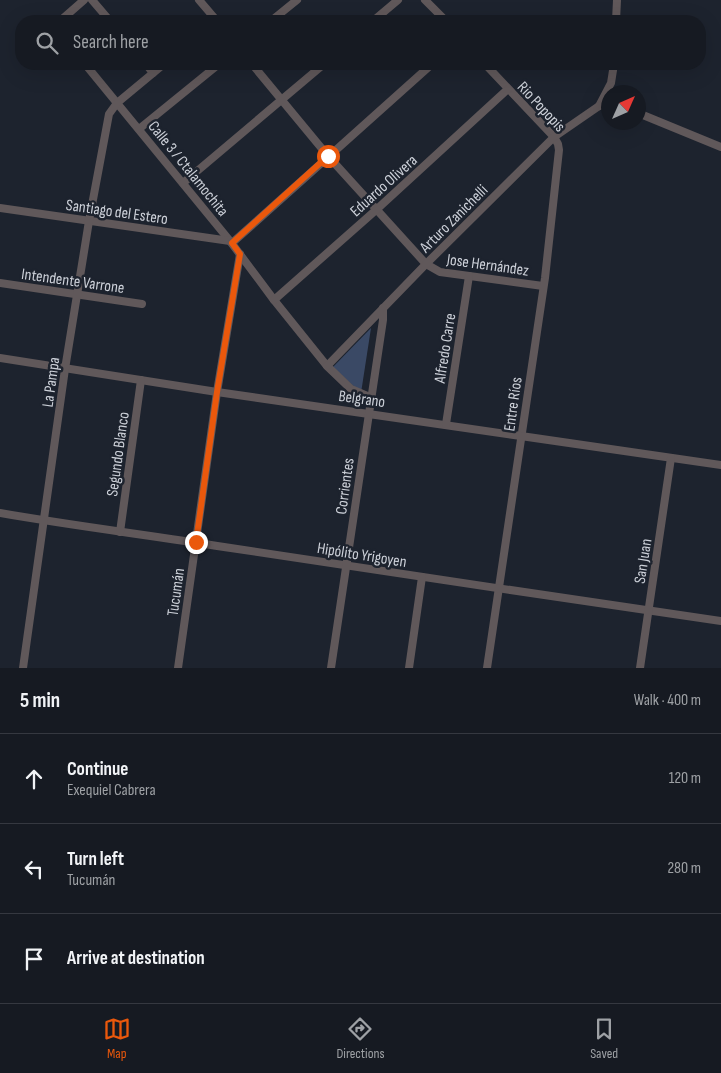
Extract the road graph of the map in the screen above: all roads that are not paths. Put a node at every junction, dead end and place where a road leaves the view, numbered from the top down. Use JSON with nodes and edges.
{"nodes":[{"id":1,"x":84,"y":0,"type":"edge"},
{"id":2,"x":92,"y":0,"type":"edge"},
{"id":3,"x":199,"y":0,"type":"edge"},
{"id":4,"x":297,"y":0,"type":"edge"},
{"id":5,"x":398,"y":0,"type":"edge"},
{"id":6,"x":425,"y":0,"type":"edge"},
{"id":7,"x":617,"y":0,"type":"edge"},
{"id":8,"x":67,"y":15,"type":"edge"},
{"id":9,"x":105,"y":15,"type":"edge"},
{"id":10,"x":211,"y":15,"type":"edge"},
{"id":11,"x":278,"y":15,"type":"edge"},
{"id":12,"x":380,"y":15,"type":"edge"},
{"id":13,"x":440,"y":15,"type":"edge"},
{"id":14,"x":616,"y":15,"type":"edge"},
{"id":15,"x":90,"y":70,"type":"edge"},
{"id":16,"x":151,"y":70,"type":"edge"},
{"id":17,"x":157,"y":70,"type":"edge"},
{"id":18,"x":212,"y":70,"type":"edge"},
{"id":19,"x":257,"y":70,"type":"edge"},
{"id":20,"x":317,"y":70,"type":"edge"},
{"id":21,"x":425,"y":70,"type":"edge"},
{"id":22,"x":491,"y":70,"type":"edge"},
{"id":23,"x":613,"y":70,"type":"edge"},
{"id":24,"x":153,"y":73,"type":"junction"},
{"id":25,"x":508,"y":89,"type":"junction"},
{"id":26,"x":282,"y":100,"type":"junction"},
{"id":27,"x":117,"y":102,"type":"junction"},
{"id":28,"x":599,"y":106,"type":"joint"},
{"id":29,"x":646,"y":115,"type":"edge"},
{"id":30,"x":138,"y":129,"type":"junction"},
{"id":31,"x":556,"y":141,"type":"junction"},
{"id":32,"x":721,"y":147,"type":"edge"},
{"id":33,"x":328,"y":156,"type":"junction"},
{"id":34,"x":183,"y":183,"type":"junction"},
{"id":35,"x":0,"y":208,"type":"edge"},
{"id":36,"x":376,"y":210,"type":"junction"},
{"id":37,"x":89,"y":221,"type":"junction"},
{"id":38,"x":231,"y":242,"type":"junction"},
{"id":39,"x":240,"y":254,"type":"junction"},
{"id":40,"x":426,"y":264,"type":"junction"},
{"id":41,"x":469,"y":276,"type":"junction"},
{"id":42,"x":0,"y":284,"type":"edge"},
{"id":43,"x":543,"y":286,"type":"junction"},
{"id":44,"x":77,"y":295,"type":"junction"},
{"id":45,"x":274,"y":300,"type":"junction"},
{"id":46,"x":142,"y":304,"type":"dead end"},
{"id":47,"x":383,"y":308,"type":"junction"},
{"id":48,"x":0,"y":358,"type":"edge"},
{"id":49,"x":327,"y":366,"type":"junction"},
{"id":50,"x":65,"y":369,"type":"junction"},
{"id":51,"x":142,"y":380,"type":"junction"},
{"id":52,"x":217,"y":392,"type":"junction"},
{"id":53,"x":372,"y":398,"type":"junction"},
{"id":54,"x":369,"y":413,"type":"junction"},
{"id":55,"x":446,"y":424,"type":"junction"},
{"id":56,"x":522,"y":435,"type":"junction"},
{"id":57,"x":671,"y":458,"type":"junction"},
{"id":58,"x":721,"y":465,"type":"edge"},
{"id":59,"x":0,"y":513,"type":"edge"},
{"id":60,"x":44,"y":521,"type":"junction"},
{"id":61,"x":120,"y":532,"type":"junction"},
{"id":62,"x":196,"y":542,"type":"junction"},
{"id":63,"x":347,"y":566,"type":"junction"},
{"id":64,"x":422,"y":577,"type":"junction"},
{"id":65,"x":498,"y":588,"type":"junction"},
{"id":66,"x":648,"y":610,"type":"junction"},
{"id":67,"x":721,"y":620,"type":"edge"},
{"id":68,"x":23,"y":668,"type":"edge"},
{"id":69,"x":178,"y":668,"type":"edge"},
{"id":70,"x":331,"y":668,"type":"edge"},
{"id":71,"x":409,"y":668,"type":"edge"},
{"id":72,"x":487,"y":668,"type":"edge"},
{"id":73,"x":640,"y":668,"type":"edge"}],
"edges":[{"from":1,"to":8,"type":"street"},
{"from":2,"to":9,"type":"street"},
{"from":3,"to":10,"type":"street"},
{"from":4,"to":11,"type":"street"},
{"from":5,"to":12,"type":"street"},
{"from":6,"to":13,"type":"street"},
{"from":7,"to":14,"type":"street"},
{"from":15,"to":27,"type":"street","name":"Calle 3 / Ctalamochita"},
{"from":16,"to":24,"type":"street"},
{"from":17,"to":24,"type":"street"},
{"from":18,"to":30,"type":"street"},
{"from":19,"to":26,"type":"street","name":"Jose Hernández"},
{"from":20,"to":26,"type":"street"},
{"from":21,"to":33,"type":"street"},
{"from":22,"to":25,"type":"street","name":"Rio Popopis"},
{"from":23,"to":28,"type":"street"},
{"from":24,"to":27,"type":"street"},
{"from":25,"to":31,"type":"street","name":"Rio Popopis"},
{"from":25,"to":36,"type":"street","name":"Eduardo Olivera"},
{"from":26,"to":33,"type":"street","name":"Jose Hernández"},
{"from":26,"to":34,"type":"street"},
{"from":27,"to":30,"type":"street","name":"Calle 3 / Ctalamochita"},
{"from":27,"to":37,"type":"street","name":"La Pampa"},
{"from":28,"to":31,"type":"street","name":"Arturo Zanichelli"},
{"from":29,"to":32,"type":"street"},
{"from":30,"to":34,"type":"street","name":"Calle 3 / Ctalamochita"},
{"from":31,"to":40,"type":"street","name":"Arturo Zanichelli"},
{"from":31,"to":43,"type":"street","name":"Entre Ríos"},
{"from":33,"to":36,"type":"street","name":"Jose Hernández"},
{"from":33,"to":38,"type":"street"},
{"from":34,"to":38,"type":"street","name":"Calle 3 / Ctalamochita"},
{"from":35,"to":37,"type":"street","name":"Santiago del Estero"},
{"from":36,"to":40,"type":"street","name":"Jose Hernández"},
{"from":36,"to":45,"type":"street","name":"Eduardo Olivera"},
{"from":37,"to":38,"type":"street","name":"Santiago del Estero"},
{"from":37,"to":44,"type":"street","name":"La Pampa"},
{"from":38,"to":39,"type":"street","name":"Calle 3 / Ctalamochita"},
{"from":39,"to":45,"type":"street","name":"Calle 3 / Ctalamochita"},
{"from":39,"to":52,"type":"street","name":"Tucumán"},
{"from":40,"to":41,"type":"street","name":"Jose Hernández"},
{"from":40,"to":47,"type":"street","name":"Arturo Zanichelli"},
{"from":41,"to":43,"type":"street","name":"Jose Hernández"},
{"from":41,"to":55,"type":"street","name":"Alfredo Carre"},
{"from":42,"to":44,"type":"street","name":"Intendente Varrone"},
{"from":43,"to":56,"type":"street","name":"Entre Ríos"},
{"from":44,"to":46,"type":"street","name":"Intendente Varrone"},
{"from":44,"to":50,"type":"street","name":"La Pampa"},
{"from":45,"to":49,"type":"street","name":"Calle 3 / Ctalamochita"},
{"from":47,"to":49,"type":"street","name":"Arturo Zanichelli"},
{"from":47,"to":53,"type":"street","name":"Corrientes"},
{"from":48,"to":50,"type":"street","name":"Belgrano"},
{"from":49,"to":53,"type":"street","name":"Calle 3 / Ctalamochita"},
{"from":50,"to":51,"type":"street","name":"Belgrano"},
{"from":50,"to":60,"type":"street","name":"La Pampa"},
{"from":51,"to":52,"type":"street","name":"Belgrano"},
{"from":51,"to":61,"type":"street","name":"Segundo Blanco"},
{"from":52,"to":54,"type":"street","name":"Belgrano"},
{"from":52,"to":62,"type":"street","name":"Tucumán"},
{"from":53,"to":54,"type":"street","name":"Corrientes"},
{"from":54,"to":55,"type":"street","name":"Belgrano"},
{"from":54,"to":63,"type":"street","name":"Corrientes"},
{"from":55,"to":56,"type":"street","name":"Belgrano"},
{"from":56,"to":57,"type":"street","name":"Belgrano"},
{"from":56,"to":65,"type":"street","name":"Entre Ríos"},
{"from":57,"to":58,"type":"street","name":"Belgrano"},
{"from":57,"to":66,"type":"street","name":"San Juan"},
{"from":59,"to":60,"type":"street","name":"Hipólito Yrigoyen"},
{"from":60,"to":61,"type":"street","name":"Hipólito Yrigoyen"},
{"from":60,"to":68,"type":"street","name":"La Pampa"},
{"from":61,"to":62,"type":"street","name":"Hipólito Yrigoyen"},
{"from":62,"to":63,"type":"street","name":"Hipólito Yrigoyen"},
{"from":62,"to":69,"type":"street","name":"Tucumán"},
{"from":63,"to":64,"type":"street","name":"Hipólito Yrigoyen"},
{"from":63,"to":70,"type":"street","name":"Corrientes"},
{"from":64,"to":65,"type":"street","name":"Hipólito Yrigoyen"},
{"from":64,"to":71,"type":"street"},
{"from":65,"to":66,"type":"street","name":"Hipólito Yrigoyen"},
{"from":65,"to":72,"type":"street","name":"Entre Ríos"},
{"from":66,"to":67,"type":"street","name":"Hipólito Yrigoyen"},
{"from":66,"to":73,"type":"street","name":"San Juan"}]}
